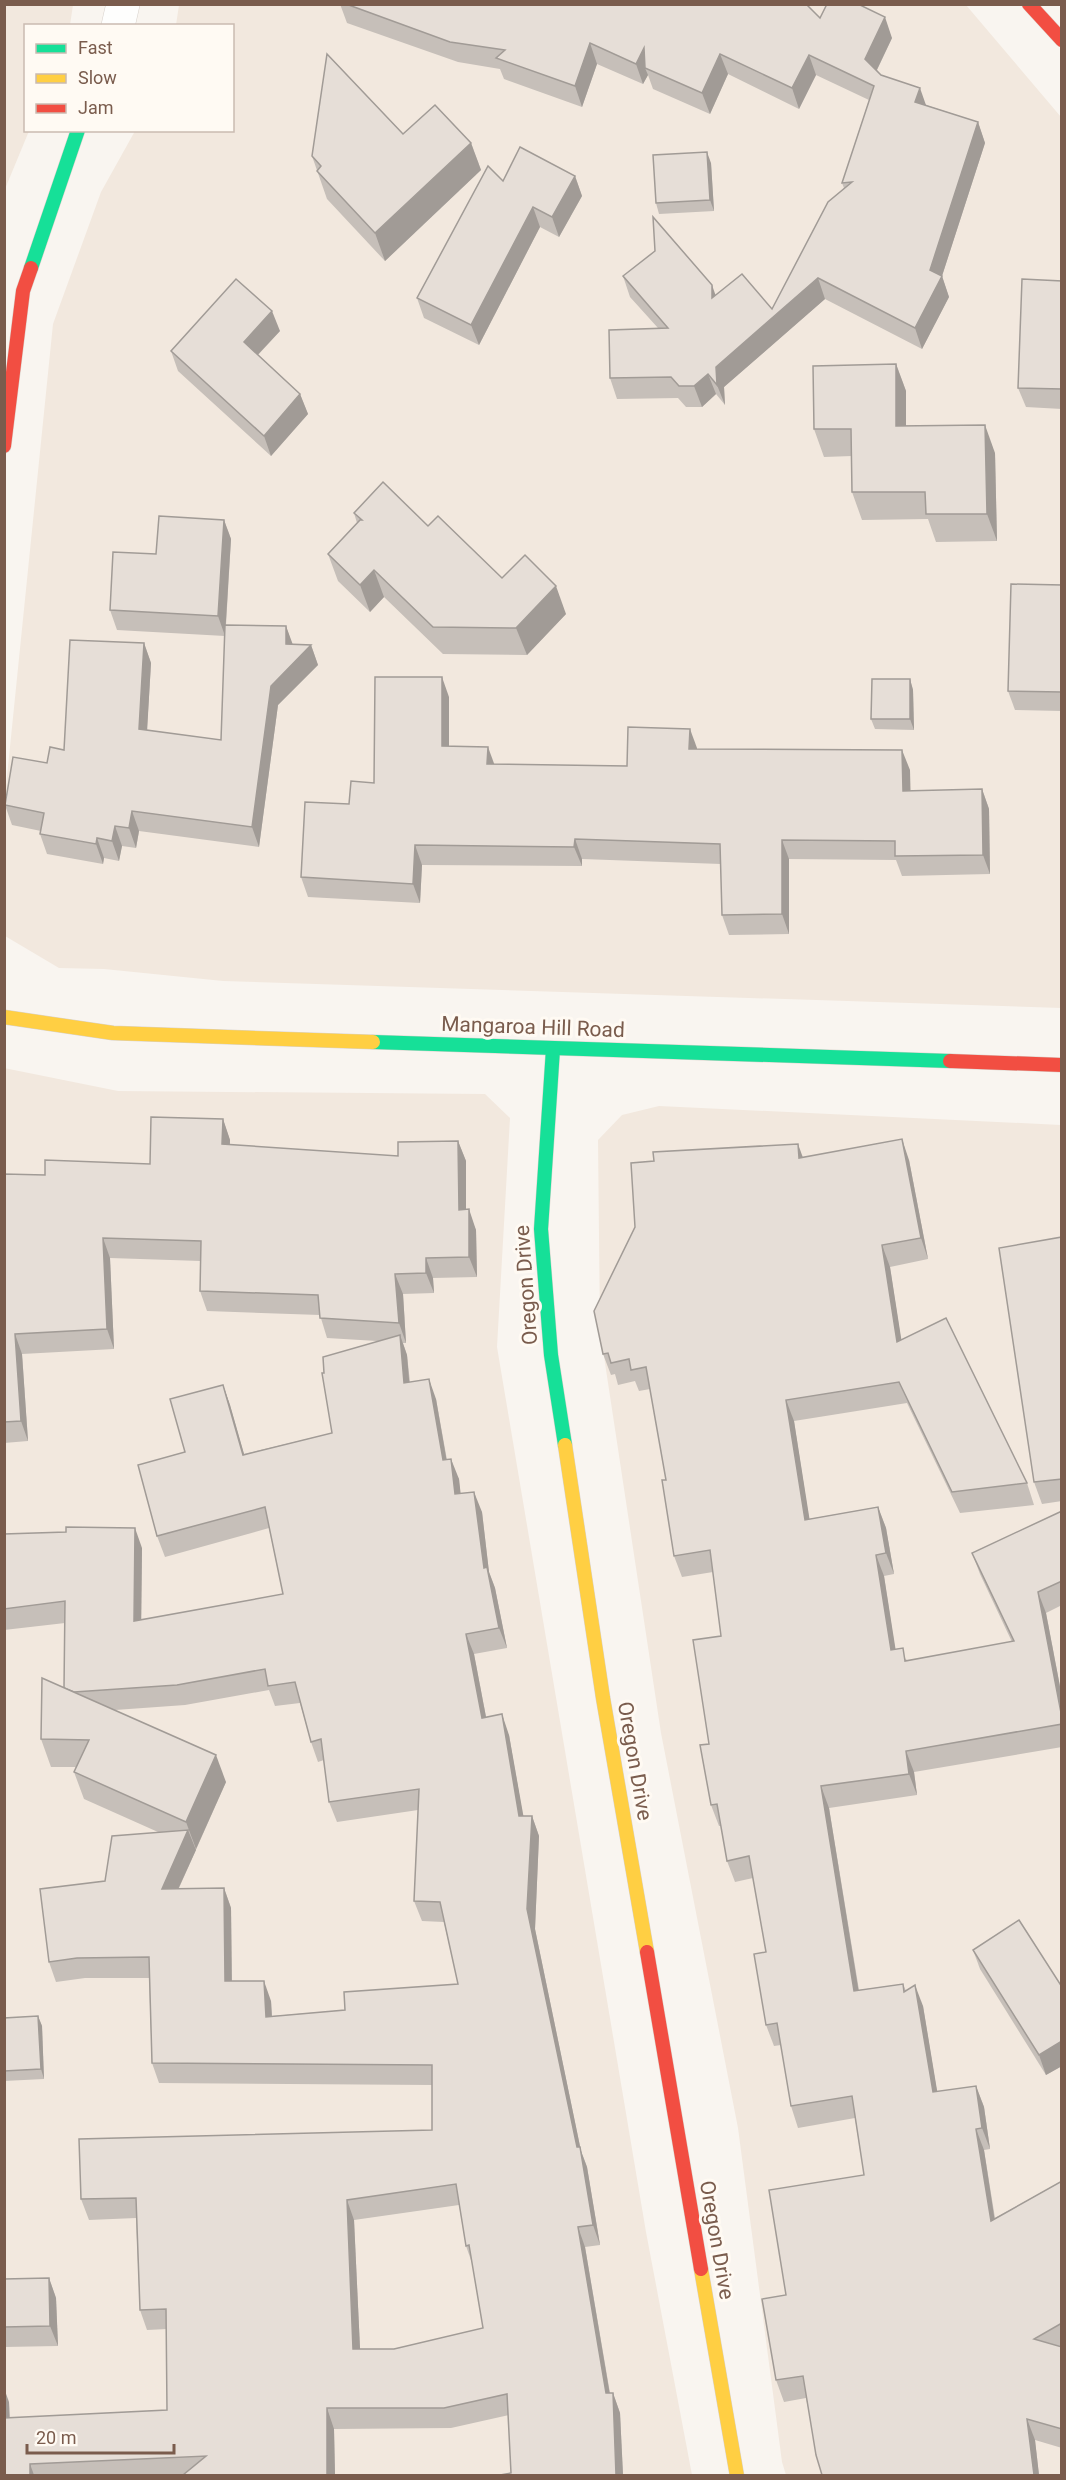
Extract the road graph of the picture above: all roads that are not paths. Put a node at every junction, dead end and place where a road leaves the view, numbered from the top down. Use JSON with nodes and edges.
{"nodes":[{"id":1,"x":123,"y":4,"type":"edge"},
{"id":2,"x":1029,"y":4,"type":"edge"},
{"id":3,"x":118,"y":24,"type":"edge"},
{"id":4,"x":1062,"y":40,"type":"edge"},
{"id":5,"x":77,"y":132,"type":"edge"},
{"id":6,"x":4,"y":446,"type":"edge"},
{"id":7,"x":4,"y":1017,"type":"edge"},
{"id":8,"x":553,"y":1049,"type":"junction"},
{"id":9,"x":1062,"y":1065,"type":"edge"},
{"id":10,"x":736,"y":2475,"type":"edge"}],
"edges":[{"from":1,"to":3,"type":"street"},
{"from":2,"to":4,"type":"street"},
{"from":5,"to":6,"type":"street"},
{"from":7,"to":8,"type":"street","name":"Mangaroa Hill Road"},
{"from":8,"to":9,"type":"street","name":"Mangaroa Hill Road"},
{"from":8,"to":10,"type":"street","name":"Oregon Drive"}]}
